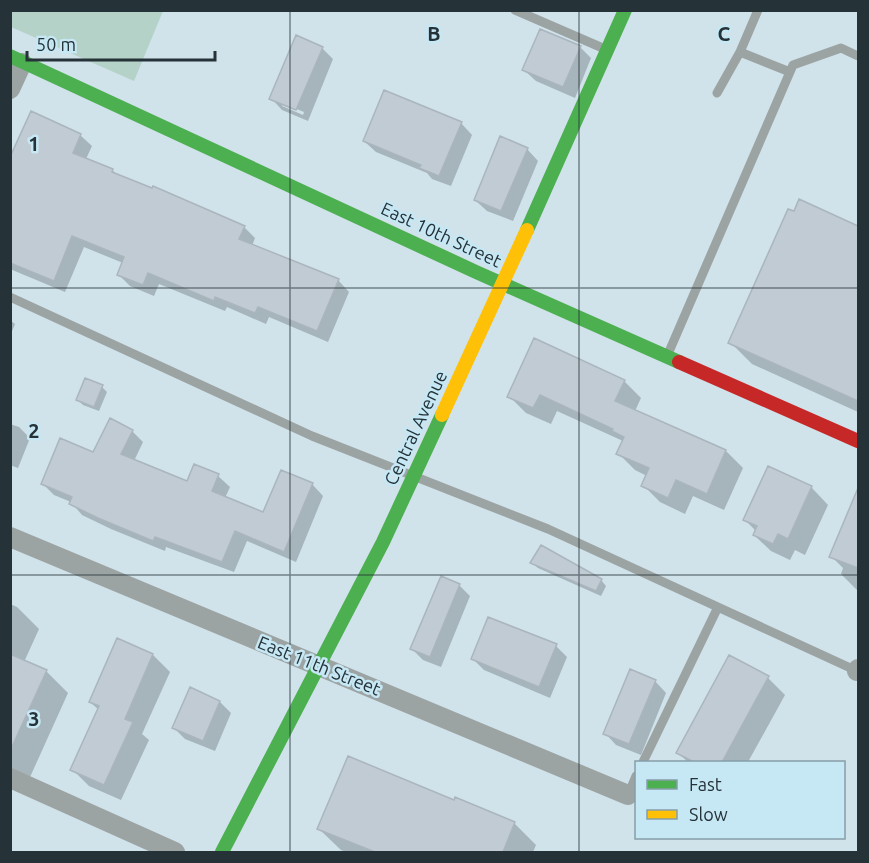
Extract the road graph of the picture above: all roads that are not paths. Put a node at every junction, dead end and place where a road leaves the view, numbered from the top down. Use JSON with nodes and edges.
{"nodes":[{"id":1,"x":515,"y":10,"type":"edge"},
{"id":2,"x":626,"y":10,"type":"edge"},
{"id":3,"x":758,"y":10,"type":"edge"},
{"id":4,"x":608,"y":50,"type":"junction"},
{"id":5,"x":740,"y":52,"type":"junction"},
{"id":6,"x":858,"y":56,"type":"edge"},
{"id":7,"x":16,"y":60,"type":"edge"},
{"id":8,"x":790,"y":72,"type":"junction"},
{"id":9,"x":10,"y":89,"type":"edge"},
{"id":10,"x":717,"y":93,"type":"dead end"},
{"id":11,"x":503,"y":284,"type":"junction"},
{"id":12,"x":10,"y":297,"type":"edge"},
{"id":13,"x":667,"y":356,"type":"junction"},
{"id":14,"x":858,"y":441,"type":"edge"},
{"id":15,"x":414,"y":477,"type":"junction"},
{"id":16,"x":10,"y":537,"type":"edge"},
{"id":17,"x":718,"y":607,"type":"junction"},
{"id":18,"x":318,"y":666,"type":"junction"},
{"id":19,"x":858,"y":670,"type":"edge"},
{"id":20,"x":643,"y":761,"type":"edge"},
{"id":21,"x":10,"y":778,"type":"edge"},
{"id":22,"x":635,"y":778,"type":"edge"},
{"id":23,"x":628,"y":795,"type":"joint"},
{"id":24,"x":175,"y":852,"type":"edge"},
{"id":25,"x":222,"y":852,"type":"edge"}],
"edges":[{"from":1,"to":4,"type":"lane"},
{"from":2,"to":4,"type":"main road","name":"Central Avenue"},
{"from":3,"to":5,"type":"lane"},
{"from":4,"to":11,"type":"main road","name":"Central Avenue"},
{"from":5,"to":8,"type":"lane"},
{"from":5,"to":10,"type":"lane"},
{"from":6,"to":8,"type":"lane"},
{"from":7,"to":9,"type":"street"},
{"from":7,"to":11,"type":"main road","name":"East 10th Street"},
{"from":8,"to":13,"type":"lane"},
{"from":11,"to":13,"type":"main road","name":"East 10th Street"},
{"from":11,"to":15,"type":"main road","name":"Central Avenue"},
{"from":12,"to":15,"type":"lane"},
{"from":13,"to":14,"type":"main road","name":"East 10th Street"},
{"from":15,"to":17,"type":"lane"},
{"from":15,"to":18,"type":"main road","name":"Central Avenue"},
{"from":16,"to":18,"type":"street","name":"East 11th Street"},
{"from":17,"to":19,"type":"lane"},
{"from":17,"to":20,"type":"lane"},
{"from":18,"to":23,"type":"street","name":"East 11th Street"},
{"from":18,"to":25,"type":"main road","name":"Central Avenue"},
{"from":21,"to":24,"type":"street"},
{"from":22,"to":23,"type":"lane"}]}
